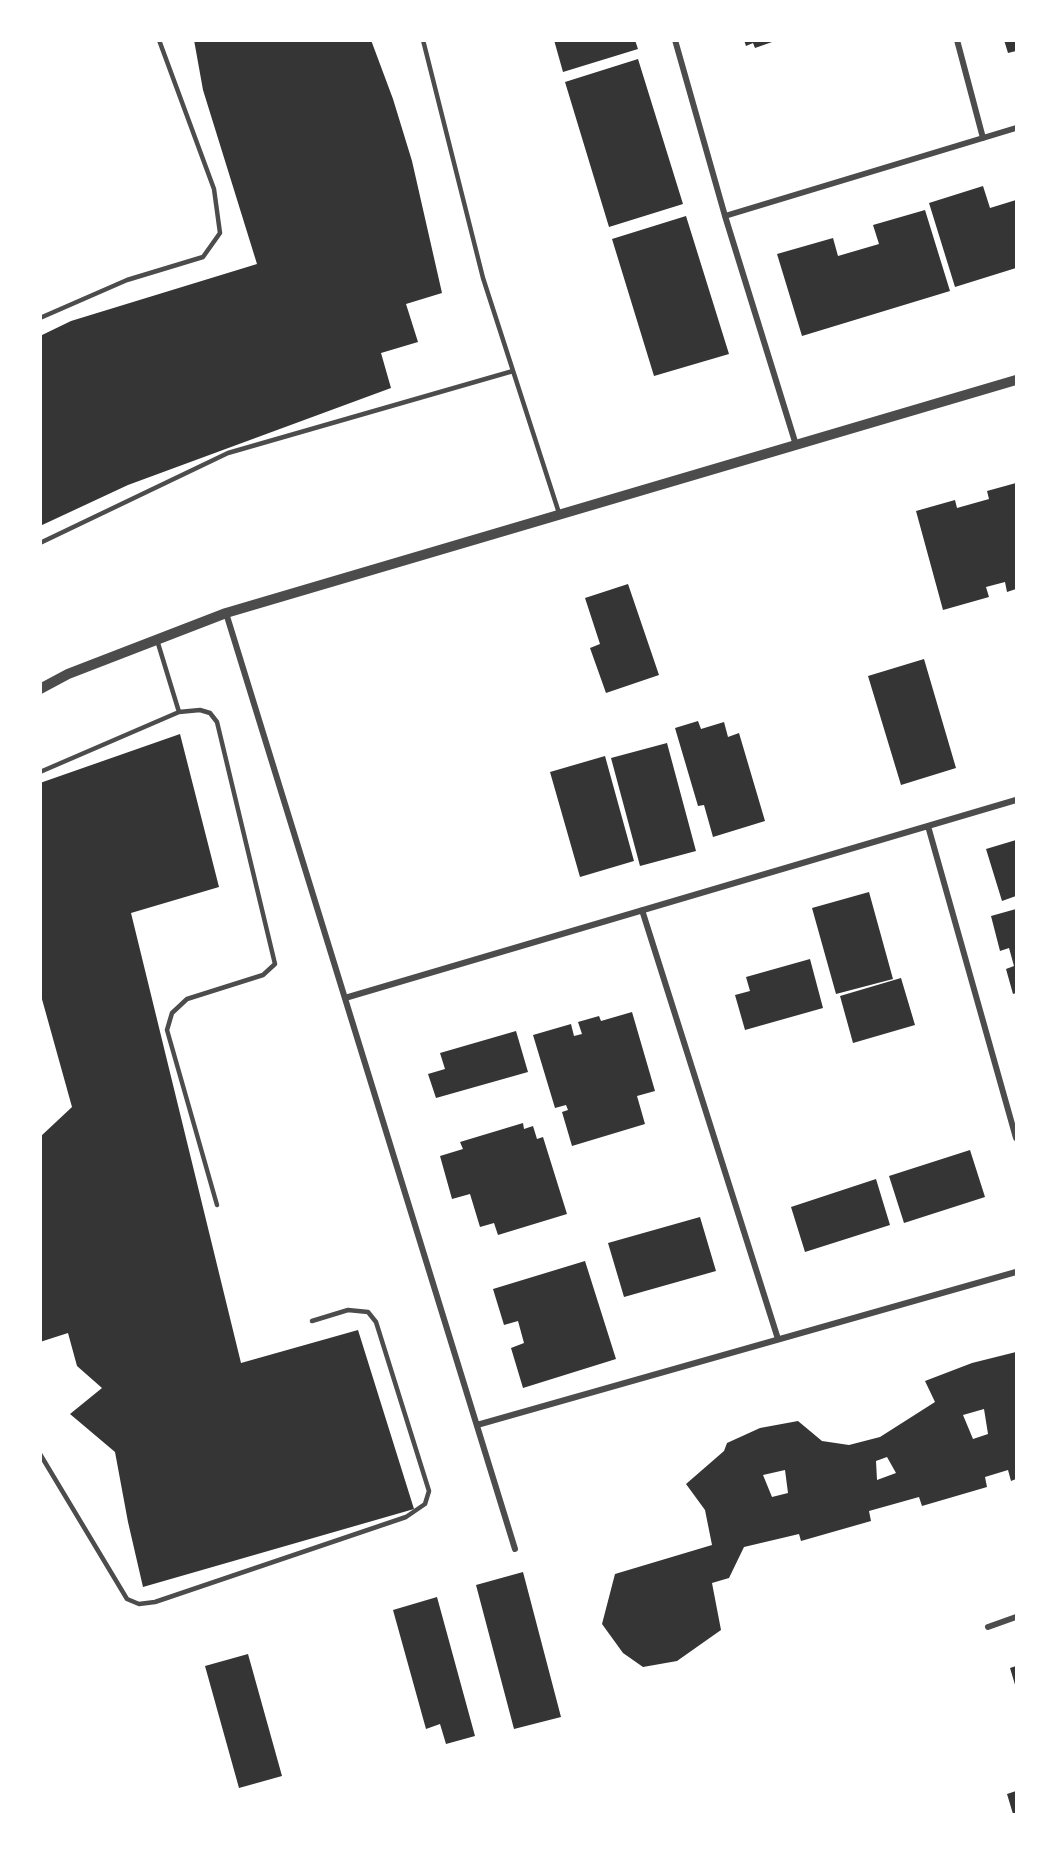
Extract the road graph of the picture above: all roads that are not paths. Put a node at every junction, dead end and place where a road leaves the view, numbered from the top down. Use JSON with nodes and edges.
{"nodes":[{"id":1,"x":159,"y":40,"type":"edge"},
{"id":2,"x":423,"y":40,"type":"edge"},
{"id":3,"x":675,"y":40,"type":"edge"},
{"id":4,"x":957,"y":40,"type":"edge"},
{"id":5,"x":1017,"y":128,"type":"edge"},
{"id":6,"x":983,"y":138,"type":"junction"},
{"id":7,"x":725,"y":216,"type":"junction"},
{"id":8,"x":40,"y":318,"type":"edge"},
{"id":9,"x":513,"y":371,"type":"junction"},
{"id":10,"x":1017,"y":380,"type":"edge"},
{"id":11,"x":796,"y":445,"type":"junction"},
{"id":12,"x":560,"y":515,"type":"junction"},
{"id":13,"x":40,"y":543,"type":"edge"},
{"id":14,"x":226,"y":613,"type":"junction"},
{"id":15,"x":157,"y":640,"type":"junction"},
{"id":16,"x":40,"y":689,"type":"edge"},
{"id":17,"x":179,"y":712,"type":"junction"},
{"id":18,"x":40,"y":772,"type":"edge"},
{"id":19,"x":1017,"y":800,"type":"edge"},
{"id":20,"x":928,"y":826,"type":"junction"},
{"id":21,"x":642,"y":910,"type":"junction"},
{"id":22,"x":345,"y":998,"type":"junction"},
{"id":23,"x":1017,"y":1138,"type":"edge"},
{"id":24,"x":217,"y":1205,"type":"dead end"},
{"id":25,"x":1017,"y":1272,"type":"edge"},
{"id":26,"x":312,"y":1321,"type":"dead end"},
{"id":27,"x":778,"y":1340,"type":"junction"},
{"id":28,"x":477,"y":1425,"type":"junction"},
{"id":29,"x":40,"y":1454,"type":"edge"},
{"id":30,"x":515,"y":1549,"type":"dead end"},
{"id":31,"x":1017,"y":1617,"type":"edge"},
{"id":32,"x":988,"y":1627,"type":"dead end"}],
"edges":[{"from":1,"to":8,"type":"lane"},
{"from":2,"to":9,"type":"lane"},
{"from":3,"to":7,"type":"street"},
{"from":4,"to":6,"type":"street"},
{"from":5,"to":6,"type":"street"},
{"from":6,"to":7,"type":"street"},
{"from":7,"to":11,"type":"street"},
{"from":9,"to":12,"type":"lane"},
{"from":9,"to":13,"type":"lane"},
{"from":10,"to":11,"type":"street"},
{"from":11,"to":12,"type":"street"},
{"from":12,"to":14,"type":"street"},
{"from":14,"to":15,"type":"street"},
{"from":14,"to":22,"type":"street"},
{"from":15,"to":16,"type":"street"},
{"from":15,"to":17,"type":"lane"},
{"from":17,"to":18,"type":"lane"},
{"from":17,"to":24,"type":"lane"},
{"from":19,"to":20,"type":"street"},
{"from":20,"to":21,"type":"street"},
{"from":20,"to":23,"type":"street"},
{"from":21,"to":22,"type":"street"},
{"from":21,"to":27,"type":"street"},
{"from":22,"to":28,"type":"street"},
{"from":25,"to":27,"type":"street"},
{"from":26,"to":29,"type":"lane"},
{"from":27,"to":28,"type":"street"},
{"from":28,"to":30,"type":"street"},
{"from":31,"to":32,"type":"street"}]}
